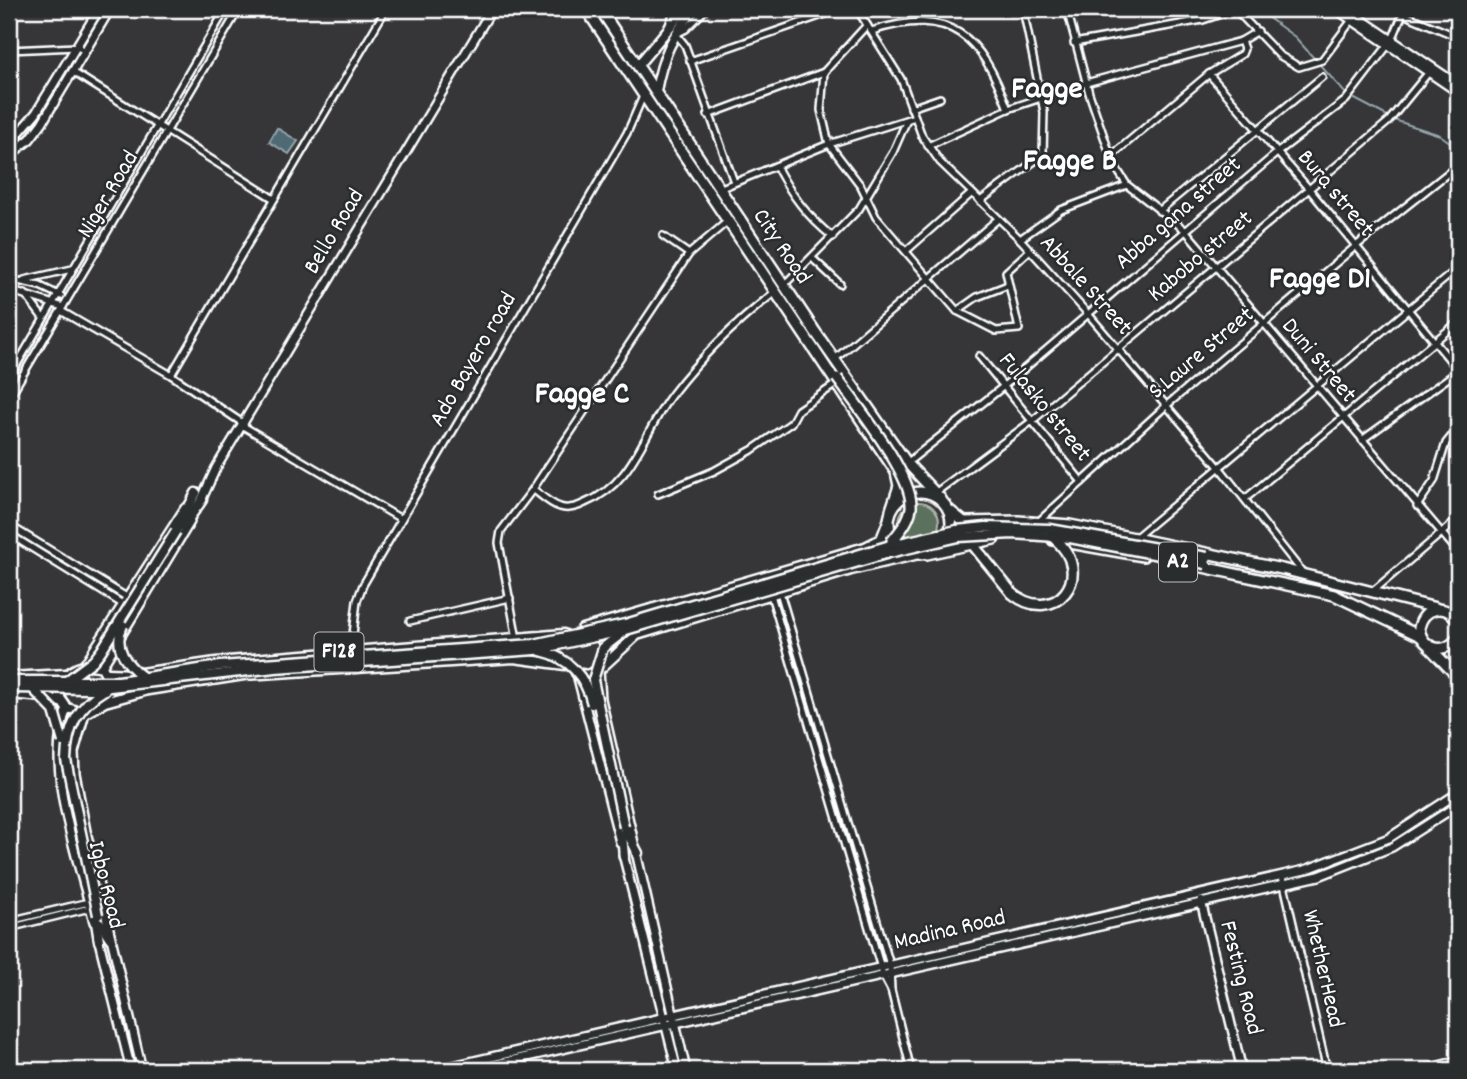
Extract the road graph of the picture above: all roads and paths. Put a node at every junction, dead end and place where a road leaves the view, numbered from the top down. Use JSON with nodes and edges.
{"nodes":[{"id":1,"x":99,"y":9,"type":"edge"},
{"id":2,"x":110,"y":9,"type":"edge"},
{"id":3,"x":226,"y":9,"type":"edge"},
{"id":4,"x":239,"y":9,"type":"edge"},
{"id":5,"x":386,"y":9,"type":"edge"},
{"id":6,"x":492,"y":9,"type":"edge"},
{"id":7,"x":586,"y":9,"type":"edge"},
{"id":8,"x":600,"y":9,"type":"edge"},
{"id":9,"x":675,"y":9,"type":"edge"},
{"id":10,"x":685,"y":9,"type":"edge"},
{"id":11,"x":695,"y":9,"type":"edge"},
{"id":12,"x":706,"y":9,"type":"edge"},
{"id":13,"x":840,"y":9,"type":"edge"},
{"id":14,"x":857,"y":9,"type":"edge"},
{"id":15,"x":1023,"y":9,"type":"edge"},
{"id":16,"x":1067,"y":9,"type":"edge"},
{"id":17,"x":1236,"y":9,"type":"edge"},
{"id":18,"x":1336,"y":9,"type":"edge"},
{"id":19,"x":1346,"y":9,"type":"edge"},
{"id":20,"x":825,"y":10,"type":"edge"},
{"id":21,"x":1404,"y":11,"type":"edge"},
{"id":22,"x":1352,"y":20,"type":"junction"},
{"id":23,"x":867,"y":25,"type":"junction"},
{"id":24,"x":674,"y":27,"type":"junction"},
{"id":25,"x":872,"y":31,"type":"junction"},
{"id":26,"x":1258,"y":31,"type":"junction"},
{"id":27,"x":210,"y":37,"type":"junction"},
{"id":28,"x":1458,"y":37,"type":"edge"},
{"id":29,"x":1241,"y":41,"type":"junction"},
{"id":30,"x":218,"y":42,"type":"junction"},
{"id":31,"x":1074,"y":43,"type":"junction"},
{"id":32,"x":1390,"y":43,"type":"junction"},
{"id":33,"x":77,"y":47,"type":"junction"},
{"id":34,"x":9,"y":50,"type":"edge"},
{"id":35,"x":86,"y":51,"type":"junction"},
{"id":36,"x":690,"y":61,"type":"junction"},
{"id":37,"x":638,"y":65,"type":"junction"},
{"id":38,"x":73,"y":72,"type":"junction"},
{"id":39,"x":824,"y":72,"type":"junction"},
{"id":40,"x":1429,"y":72,"type":"junction"},
{"id":41,"x":1209,"y":74,"type":"junction"},
{"id":42,"x":1322,"y":77,"type":"dead end"},
{"id":43,"x":1086,"y":83,"type":"junction"},
{"id":44,"x":1458,"y":85,"type":"edge"},
{"id":45,"x":656,"y":91,"type":"junction"},
{"id":46,"x":1458,"y":92,"type":"edge"},
{"id":47,"x":644,"y":93,"type":"junction"},
{"id":48,"x":940,"y":98,"type":"dead end"},
{"id":49,"x":1042,"y":98,"type":"junction"},
{"id":50,"x":911,"y":108,"type":"junction"},
{"id":51,"x":1008,"y":109,"type":"junction"},
{"id":52,"x":708,"y":115,"type":"junction"},
{"id":53,"x":915,"y":117,"type":"junction"},
{"id":54,"x":907,"y":121,"type":"junction"},
{"id":55,"x":158,"y":126,"type":"junction"},
{"id":56,"x":1258,"y":130,"type":"junction"},
{"id":57,"x":166,"y":132,"type":"junction"},
{"id":58,"x":9,"y":144,"type":"edge"},
{"id":59,"x":829,"y":144,"type":"junction"},
{"id":60,"x":928,"y":146,"type":"junction"},
{"id":61,"x":1278,"y":152,"type":"junction"},
{"id":62,"x":9,"y":156,"type":"edge"},
{"id":63,"x":1111,"y":156,"type":"junction"},
{"id":64,"x":1458,"y":165,"type":"edge"},
{"id":65,"x":776,"y":166,"type":"junction"},
{"id":66,"x":734,"y":182,"type":"junction"},
{"id":67,"x":1127,"y":185,"type":"junction"},
{"id":68,"x":719,"y":189,"type":"junction"},
{"id":69,"x":1309,"y":189,"type":"junction"},
{"id":70,"x":972,"y":193,"type":"junction"},
{"id":71,"x":866,"y":197,"type":"junction"},
{"id":72,"x":274,"y":199,"type":"junction"},
{"id":73,"x":980,"y":201,"type":"junction"},
{"id":74,"x":1159,"y":211,"type":"junction"},
{"id":75,"x":998,"y":219,"type":"junction"},
{"id":76,"x":729,"y":220,"type":"junction"},
{"id":77,"x":1185,"y":230,"type":"junction"},
{"id":78,"x":663,"y":236,"type":"dead end"},
{"id":79,"x":833,"y":237,"type":"junction"},
{"id":80,"x":1020,"y":239,"type":"junction"},
{"id":81,"x":1356,"y":246,"type":"junction"},
{"id":82,"x":1030,"y":250,"type":"junction"},
{"id":83,"x":906,"y":251,"type":"junction"},
{"id":84,"x":689,"y":254,"type":"junction"},
{"id":85,"x":812,"y":258,"type":"junction"},
{"id":86,"x":1218,"y":267,"type":"junction"},
{"id":87,"x":1458,"y":268,"type":"edge"},
{"id":88,"x":72,"y":269,"type":"junction"},
{"id":89,"x":9,"y":279,"type":"edge"},
{"id":90,"x":930,"y":279,"type":"junction"},
{"id":91,"x":21,"y":280,"type":"junction"},
{"id":92,"x":840,"y":284,"type":"dead end"},
{"id":93,"x":783,"y":285,"type":"junction"},
{"id":94,"x":1008,"y":285,"type":"junction"},
{"id":95,"x":9,"y":290,"type":"edge"},
{"id":96,"x":775,"y":292,"type":"junction"},
{"id":97,"x":25,"y":294,"type":"junction"},
{"id":98,"x":58,"y":295,"type":"junction"},
{"id":99,"x":67,"y":299,"type":"junction"},
{"id":100,"x":53,"y":303,"type":"junction"},
{"id":101,"x":62,"y":309,"type":"junction"},
{"id":102,"x":1408,"y":310,"type":"junction"},
{"id":103,"x":957,"y":311,"type":"junction"},
{"id":104,"x":1089,"y":315,"type":"junction"},
{"id":105,"x":43,"y":318,"type":"junction"},
{"id":106,"x":1458,"y":322,"type":"edge"},
{"id":107,"x":1264,"y":324,"type":"junction"},
{"id":108,"x":1434,"y":342,"type":"junction"},
{"id":109,"x":1118,"y":348,"type":"junction"},
{"id":110,"x":979,"y":356,"type":"dead end"},
{"id":111,"x":835,"y":359,"type":"junction"},
{"id":112,"x":1458,"y":370,"type":"edge"},
{"id":113,"x":171,"y":375,"type":"junction"},
{"id":114,"x":9,"y":378,"type":"edge"},
{"id":115,"x":836,"y":381,"type":"junction"},
{"id":116,"x":1004,"y":386,"type":"junction"},
{"id":117,"x":1316,"y":386,"type":"junction"},
{"id":118,"x":9,"y":398,"type":"edge"},
{"id":119,"x":1167,"y":405,"type":"junction"},
{"id":120,"x":1343,"y":418,"type":"junction"},
{"id":121,"x":1032,"y":421,"type":"junction"},
{"id":122,"x":243,"y":425,"type":"junction"},
{"id":123,"x":1458,"y":428,"type":"edge"},
{"id":124,"x":1362,"y":440,"type":"junction"},
{"id":125,"x":907,"y":463,"type":"junction"},
{"id":126,"x":1219,"y":467,"type":"junction"},
{"id":127,"x":896,"y":472,"type":"junction"},
{"id":128,"x":1082,"y":481,"type":"junction"},
{"id":129,"x":533,"y":489,"type":"junction"},
{"id":130,"x":658,"y":494,"type":"dead end"},
{"id":131,"x":199,"y":496,"type":"junction"},
{"id":132,"x":938,"y":496,"type":"junction"},
{"id":133,"x":1244,"y":499,"type":"junction"},
{"id":134,"x":1418,"y":506,"type":"junction"},
{"id":135,"x":891,"y":510,"type":"junction"},
{"id":136,"x":950,"y":515,"type":"junction"},
{"id":137,"x":401,"y":519,"type":"junction"},
{"id":138,"x":1458,"y":519,"type":"edge"},
{"id":139,"x":888,"y":521,"type":"junction"},
{"id":140,"x":1038,"y":522,"type":"junction"},
{"id":141,"x":9,"y":525,"type":"edge"},
{"id":142,"x":177,"y":531,"type":"junction"},
{"id":143,"x":9,"y":534,"type":"edge"},
{"id":144,"x":1441,"y":534,"type":"junction"},
{"id":145,"x":1053,"y":537,"type":"junction"},
{"id":146,"x":1135,"y":538,"type":"junction"},
{"id":147,"x":970,"y":542,"type":"junction"},
{"id":148,"x":890,"y":543,"type":"junction"},
{"id":149,"x":1458,"y":552,"type":"edge"},
{"id":150,"x":923,"y":554,"type":"junction"},
{"id":151,"x":1238,"y":560,"type":"junction"},
{"id":152,"x":1206,"y":561,"type":"junction"},
{"id":153,"x":1238,"y":573,"type":"junction"},
{"id":154,"x":1306,"y":577,"type":"junction"},
{"id":155,"x":776,"y":593,"type":"junction"},
{"id":156,"x":1370,"y":593,"type":"junction"},
{"id":157,"x":510,"y":598,"type":"junction"},
{"id":158,"x":126,"y":602,"type":"junction"},
{"id":159,"x":1436,"y":608,"type":"junction"},
{"id":160,"x":1453,"y":609,"type":"edge"},
{"id":161,"x":410,"y":621,"type":"dead end"},
{"id":162,"x":1458,"y":621,"type":"edge"},
{"id":163,"x":582,"y":629,"type":"junction"},
{"id":164,"x":626,"y":631,"type":"junction"},
{"id":165,"x":570,"y":633,"type":"junction"},
{"id":166,"x":1420,"y":635,"type":"junction"},
{"id":167,"x":1458,"y":637,"type":"edge"},
{"id":168,"x":517,"y":639,"type":"junction"},
{"id":169,"x":1429,"y":646,"type":"junction"},
{"id":170,"x":535,"y":650,"type":"junction"},
{"id":171,"x":351,"y":651,"type":"junction"},
{"id":172,"x":84,"y":665,"type":"junction"},
{"id":173,"x":565,"y":665,"type":"junction"},
{"id":174,"x":602,"y":667,"type":"junction"},
{"id":175,"x":105,"y":670,"type":"junction"},
{"id":176,"x":577,"y":674,"type":"junction"},
{"id":177,"x":1458,"y":677,"type":"edge"},
{"id":178,"x":65,"y":678,"type":"junction"},
{"id":179,"x":145,"y":678,"type":"junction"},
{"id":180,"x":9,"y":679,"type":"edge"},
{"id":181,"x":9,"y":688,"type":"edge"},
{"id":182,"x":108,"y":688,"type":"junction"},
{"id":183,"x":33,"y":689,"type":"junction"},
{"id":184,"x":9,"y":694,"type":"edge"},
{"id":185,"x":105,"y":702,"type":"junction"},
{"id":186,"x":65,"y":706,"type":"junction"},
{"id":187,"x":85,"y":713,"type":"junction"},
{"id":188,"x":1458,"y":793,"type":"edge"},
{"id":189,"x":1458,"y":804,"type":"edge"},
{"id":190,"x":622,"y":827,"type":"junction"},
{"id":191,"x":638,"y":853,"type":"junction"},
{"id":192,"x":624,"y":857,"type":"junction"},
{"id":193,"x":1283,"y":880,"type":"junction"},
{"id":194,"x":1201,"y":898,"type":"junction"},
{"id":195,"x":93,"y":910,"type":"junction"},
{"id":196,"x":9,"y":921,"type":"edge"},
{"id":197,"x":9,"y":928,"type":"edge"},
{"id":198,"x":110,"y":938,"type":"junction"},
{"id":199,"x":99,"y":942,"type":"joint"},
{"id":200,"x":886,"y":970,"type":"junction"},
{"id":201,"x":673,"y":1014,"type":"junction"},
{"id":202,"x":664,"y":1017,"type":"junction"},
{"id":203,"x":670,"y":1025,"type":"junction"},
{"id":204,"x":1458,"y":1060,"type":"edge"},
{"id":205,"x":131,"y":1070,"type":"edge"},
{"id":206,"x":142,"y":1070,"type":"edge"},
{"id":207,"x":435,"y":1070,"type":"edge"},
{"id":208,"x":470,"y":1070,"type":"edge"},
{"id":209,"x":677,"y":1070,"type":"edge"},
{"id":210,"x":686,"y":1070,"type":"edge"},
{"id":211,"x":911,"y":1070,"type":"edge"},
{"id":212,"x":1242,"y":1070,"type":"edge"},
{"id":213,"x":1327,"y":1070,"type":"edge"},
{"id":214,"x":1419,"y":1070,"type":"edge"}],
"edges":[{"from":1,"to":33,"type":"main road"},
{"from":2,"to":35,"type":"main road"},
{"from":3,"to":27,"type":"street","name":"Niger Road"},
{"from":4,"to":30,"type":"street","name":"Niger Road"},
{"from":5,"to":72,"type":"street"},
{"from":6,"to":122,"type":"main road","name":"Bello Road"},
{"from":7,"to":47,"type":"highway","name":"City Road"},
{"from":8,"to":37,"type":"highway","name":"City Road"},
{"from":9,"to":24,"type":"street"},
{"from":10,"to":24,"type":"main road"},
{"from":11,"to":24,"type":"main road"},
{"from":12,"to":24,"type":"street"},
{"from":13,"to":20,"type":"street"},
{"from":14,"to":23,"type":"street","name":"Abbale Street"},
{"from":15,"to":49,"type":"street"},
{"from":16,"to":31,"type":"street","name":"Duni Street"},
{"from":17,"to":26,"type":"street"},
{"from":17,"to":31,"type":"street"},
{"from":18,"to":22,"type":"main road"},
{"from":19,"to":32,"type":"main road"},
{"from":20,"to":36,"type":"street"},
{"from":21,"to":28,"type":"street"},
{"from":21,"to":32,"type":"street","name":"Abba gana street"},
{"from":22,"to":26,"type":"street"},
{"from":22,"to":32,"type":"main road"},
{"from":23,"to":25,"type":"street","name":"Abbale Street"},
{"from":23,"to":39,"type":"street"},
{"from":24,"to":36,"type":"street"},
{"from":24,"to":37,"type":"main road"},
{"from":24,"to":45,"type":"main road"},
{"from":25,"to":50,"type":"street","name":"Abbale Street"},
{"from":25,"to":51,"type":"street"},
{"from":26,"to":29,"type":"street"},
{"from":27,"to":30,"type":"street"},
{"from":27,"to":55,"type":"street","name":"Niger Road"},
{"from":29,"to":41,"type":"street"},
{"from":29,"to":43,"type":"street"},
{"from":30,"to":57,"type":"street","name":"Niger Road"},
{"from":31,"to":43,"type":"street","name":"Duni Street"},
{"from":32,"to":40,"type":"main road"},
{"from":32,"to":44,"type":"main road"},
{"from":32,"to":61,"type":"street","name":"Abba gana street"},
{"from":33,"to":34,"type":"street"},
{"from":33,"to":35,"type":"street"},
{"from":33,"to":58,"type":"main road"},
{"from":35,"to":38,"type":"main road"},
{"from":36,"to":52,"type":"street"},
{"from":37,"to":45,"type":"highway","name":"City Road"},
{"from":38,"to":55,"type":"street"},
{"from":38,"to":62,"type":"main road"},
{"from":39,"to":52,"type":"street"},
{"from":39,"to":59,"type":"street"},
{"from":40,"to":46,"type":"main road"},
{"from":40,"to":69,"type":"street","name":"Kabobo street"},
{"from":41,"to":56,"type":"street","name":"Bura street"},
{"from":41,"to":63,"type":"street"},
{"from":42,"to":56,"type":"street"},
{"from":43,"to":49,"type":"street"},
{"from":43,"to":63,"type":"street","name":"Duni Street"},
{"from":45,"to":68,"type":"highway","name":"City Road"},
{"from":47,"to":76,"type":"highway","name":"City Road"},
{"from":47,"to":137,"type":"street","name":"Ado Bayero road"},
{"from":48,"to":50,"type":"street"},
{"from":49,"to":51,"type":"street"},
{"from":49,"to":73,"type":"street"},
{"from":50,"to":53,"type":"street","name":"Abbale Street"},
{"from":51,"to":60,"type":"street"},
{"from":52,"to":66,"type":"street"},
{"from":53,"to":54,"type":"street"},
{"from":53,"to":60,"type":"street","name":"Abbale Street"},
{"from":54,"to":59,"type":"street"},
{"from":54,"to":71,"type":"street"},
{"from":55,"to":57,"type":"street"},
{"from":55,"to":88,"type":"street","name":"Niger Road"},
{"from":56,"to":61,"type":"street","name":"Bura street"},
{"from":56,"to":74,"type":"street"},
{"from":57,"to":72,"type":"street"},
{"from":57,"to":99,"type":"street","name":"Niger Road"},
{"from":59,"to":65,"type":"street"},
{"from":59,"to":71,"type":"street"},
{"from":60,"to":70,"type":"street","name":"Abbale Street"},
{"from":61,"to":69,"type":"street","name":"Bura street"},
{"from":61,"to":77,"type":"street","name":"Abba gana street"},
{"from":63,"to":67,"type":"street","name":"Duni Street"},
{"from":64,"to":81,"type":"street","name":"S.Laure Street"},
{"from":65,"to":66,"type":"street"},
{"from":65,"to":79,"type":"street"},
{"from":66,"to":68,"type":"street"},
{"from":67,"to":74,"type":"street","name":"Duni Street"},
{"from":67,"to":80,"type":"street"},
{"from":68,"to":93,"type":"highway","name":"City Road"},
{"from":69,"to":81,"type":"street","name":"Bura street"},
{"from":69,"to":86,"type":"street","name":"Kabobo street"},
{"from":70,"to":73,"type":"street","name":"Abbale Street"},
{"from":70,"to":83,"type":"street"},
{"from":71,"to":79,"type":"street"},
{"from":71,"to":83,"type":"street"},
{"from":72,"to":113,"type":"street"},
{"from":73,"to":75,"type":"street","name":"Abbale Street"},
{"from":74,"to":77,"type":"street","name":"Duni Street"},
{"from":75,"to":80,"type":"street","name":"Abbale Street"},
{"from":75,"to":90,"type":"street"},
{"from":76,"to":84,"type":"street"},
{"from":76,"to":96,"type":"highway","name":"City Road"},
{"from":77,"to":86,"type":"street","name":"Duni Street"},
{"from":77,"to":104,"type":"street","name":"Abba gana street"},
{"from":78,"to":84,"type":"street"},
{"from":79,"to":85,"type":"street"},
{"from":80,"to":82,"type":"street","name":"Abbale Street"},
{"from":81,"to":102,"type":"street","name":"Bura street"},
{"from":81,"to":107,"type":"street","name":"S.Laure Street"},
{"from":82,"to":94,"type":"street"},
{"from":82,"to":104,"type":"street","name":"Abbale Street"},
{"from":83,"to":90,"type":"street"},
{"from":84,"to":129,"type":"street"},
{"from":85,"to":92,"type":"street"},
{"from":85,"to":93,"type":"street"},
{"from":86,"to":107,"type":"street","name":"Duni Street"},
{"from":86,"to":109,"type":"street","name":"Kabobo street"},
{"from":87,"to":102,"type":"street"},
{"from":88,"to":91,"type":"street"},
{"from":88,"to":98,"type":"street","name":"Niger Road"},
{"from":89,"to":91,"type":"street"},
{"from":90,"to":103,"type":"street"},
{"from":90,"to":111,"type":"street"},
{"from":91,"to":98,"type":"street"},
{"from":93,"to":111,"type":"highway","name":"City Road"},
{"from":94,"to":103,"type":"street"},
{"from":94,"to":103,"type":"street"},
{"from":95,"to":97,"type":"street"},
{"from":96,"to":115,"type":"highway","name":"City Road"},
{"from":96,"to":129,"type":"street"},
{"from":97,"to":100,"type":"street"},
{"from":97,"to":105,"type":"street"},
{"from":98,"to":99,"type":"street"},
{"from":98,"to":100,"type":"street","name":"Niger Road"},
{"from":99,"to":101,"type":"street","name":"Niger Road"},
{"from":100,"to":101,"type":"street"},
{"from":100,"to":105,"type":"street","name":"Niger Road"},
{"from":101,"to":113,"type":"street"},
{"from":101,"to":118,"type":"street","name":"Niger Road"},
{"from":102,"to":108,"type":"street","name":"Bura street"},
{"from":102,"to":117,"type":"street"},
{"from":104,"to":109,"type":"street","name":"Abbale Street"},
{"from":104,"to":116,"type":"street","name":"Abba gana street"},
{"from":105,"to":114,"type":"street","name":"Niger Road"},
{"from":106,"to":108,"type":"street"},
{"from":107,"to":117,"type":"street","name":"Duni Street"},
{"from":107,"to":119,"type":"street","name":"S.Laure Street"},
{"from":108,"to":112,"type":"street","name":"Bura street"},
{"from":108,"to":120,"type":"street"},
{"from":109,"to":119,"type":"street","name":"Abbale Street"},
{"from":109,"to":121,"type":"street","name":"Kabobo street"},
{"from":110,"to":116,"type":"street","name":"Fulasko street"},
{"from":111,"to":125,"type":"highway","name":"City Road"},
{"from":112,"to":124,"type":"street"},
{"from":113,"to":122,"type":"street"},
{"from":115,"to":127,"type":"highway"},
{"from":115,"to":130,"type":"street"},
{"from":115,"to":148,"type":"highway","bridge":true},
{"from":116,"to":121,"type":"street","name":"Fulasko street"},
{"from":116,"to":125,"type":"street","name":"Abba gana street"},
{"from":117,"to":120,"type":"street","name":"Duni Street"},
{"from":117,"to":126,"type":"street"},
{"from":119,"to":126,"type":"street","name":"Abbale Street"},
{"from":119,"to":128,"type":"street","name":"S.Laure Street"},
{"from":120,"to":124,"type":"street","name":"Duni Street"},
{"from":120,"to":133,"type":"street"},
{"from":121,"to":128,"type":"street","name":"Fulasko street"},
{"from":121,"to":132,"type":"street","name":"Kabobo street"},
{"from":122,"to":131,"type":"main road","name":"Bello Road"},
{"from":122,"to":137,"type":"street"},
{"from":123,"to":134,"type":"street"},
{"from":124,"to":134,"type":"street","name":"Duni Street"},
{"from":125,"to":127,"type":"street","name":"Abba gana street"},
{"from":125,"to":132,"type":"highway","name":"City Road"},
{"from":126,"to":133,"type":"street","name":"Abbale Street"},
{"from":126,"to":146,"type":"street"},
{"from":127,"to":135,"type":"highway"},
{"from":128,"to":140,"type":"street","name":"S.Laure Street"},
{"from":129,"to":157,"type":"street"},
{"from":131,"to":142,"type":"main road"},
{"from":131,"to":158,"type":"main road","name":"Bello Road"},
{"from":131,"to":175,"type":"main road","name":"Bello Road"},
{"from":132,"to":135,"type":"highway"},
{"from":132,"to":136,"type":"highway"},
{"from":133,"to":154,"type":"street","name":"Abbale Street"},
{"from":134,"to":144,"type":"street","name":"Duni Street"},
{"from":135,"to":139,"type":"highway"},
{"from":136,"to":140,"type":"highway","number":"A2"},
{"from":136,"to":147,"type":"highway"},
{"from":136,"to":150,"type":"highway"},
{"from":137,"to":171,"type":"street","name":"Ado Bayero road"},
{"from":138,"to":144,"type":"street"},
{"from":139,"to":150,"type":"highway"},
{"from":139,"to":163,"type":"main road","number":"F128"},
{"from":140,"to":146,"type":"highway","number":"A2"},
{"from":141,"to":158,"type":"street"},
{"from":142,"to":178,"type":"main road","bridge":true},
{"from":142,"to":179,"type":"main road","bridge":true},
{"from":143,"to":158,"type":"street"},
{"from":144,"to":149,"type":"street","name":"Duni Street"},
{"from":144,"to":156,"type":"street"},
{"from":145,"to":147,"type":"highway","bridge":true},
{"from":145,"to":152,"type":"main road","bridge":true},
{"from":145,"to":164,"type":"main road","bridge":true},
{"from":146,"to":151,"type":"highway","number":"A2"},
{"from":147,"to":150,"type":"highway","number":"A2"},
{"from":147,"to":153,"type":"highway","number":"A2"},
{"from":148,"to":152,"type":"main road","bridge":true},
{"from":148,"to":179,"type":"main road","bridge":true},
{"from":150,"to":155,"type":"main road"},
{"from":151,"to":152,"type":"main road"},
{"from":151,"to":154,"type":"highway","number":"A2"},
{"from":152,"to":153,"type":"main road"},
{"from":153,"to":166,"type":"highway","number":"A2"},
{"from":154,"to":156,"type":"highway","number":"A2"},
{"from":155,"to":174,"type":"main road"},
{"from":155,"to":200,"type":"street"},
{"from":156,"to":159,"type":"highway","number":"A2"},
{"from":157,"to":161,"type":"street"},
{"from":157,"to":168,"type":"street"},
{"from":158,"to":172,"type":"main road","name":"Bello Road"},
{"from":159,"to":160,"type":"highway","number":"A2"},
{"from":159,"to":166,"type":"highway"},
{"from":160,"to":162,"type":"highway","number":"A2"},
{"from":163,"to":165,"type":"main road","number":"F128"},
{"from":163,"to":174,"type":"main road"},
{"from":164,"to":170,"type":"main road","bridge":true},
{"from":164,"to":190,"type":"main road","bridge":true},
{"from":165,"to":168,"type":"main road","number":"F128"},
{"from":165,"to":173,"type":"main road"},
{"from":166,"to":169,"type":"highway","number":"A2"},
{"from":167,"to":169,"type":"highway"},
{"from":168,"to":171,"type":"main road","number":"F128"},
{"from":169,"to":177,"type":"highway","number":"A2"},
{"from":170,"to":182,"type":"main road","bridge":true},
{"from":170,"to":190,"type":"main road","bridge":true},
{"from":171,"to":175,"type":"main road","number":"F128"},
{"from":172,"to":175,"type":"main road","number":"F128"},
{"from":172,"to":178,"type":"main road"},
{"from":173,"to":176,"type":"main road","number":"F128"},
{"from":173,"to":185,"type":"main road","number":"F128"},
{"from":174,"to":176,"type":"main road"},
{"from":174,"to":191,"type":"main road"},
{"from":175,"to":185,"type":"main road"},
{"from":176,"to":192,"type":"main road"},
{"from":178,"to":179,"type":"main road","bridge":true},
{"from":178,"to":180,"type":"main road","bridge":true},
{"from":178,"to":186,"type":"main road"},
{"from":181,"to":183,"type":"main road","bridge":true},
{"from":182,"to":183,"type":"main road","bridge":true},
{"from":182,"to":195,"type":"main road","bridge":true},
{"from":183,"to":195,"type":"main road","bridge":true},
{"from":184,"to":186,"type":"main road"},
{"from":185,"to":187,"type":"main road","number":"F128"},
{"from":186,"to":187,"type":"main road"},
{"from":186,"to":195,"type":"main road","name":"Igbo Road"},
{"from":187,"to":198,"type":"main road","name":"Igbo Road"},
{"from":188,"to":193,"type":"main road","name":"Madina Road"},
{"from":189,"to":193,"type":"main road","name":"Madina Road"},
{"from":190,"to":191,"type":"main road"},
{"from":190,"to":192,"type":"main road"},
{"from":191,"to":201,"type":"main road"},
{"from":192,"to":202,"type":"main road"},
{"from":193,"to":194,"type":"main road","name":"Madina Road"},
{"from":193,"to":213,"type":"street","name":"WhetherHead"},
{"from":194,"to":200,"type":"main road","name":"Madina Road"},
{"from":194,"to":212,"type":"main road","name":"Festing Road"},
{"from":195,"to":196,"type":"street"},
{"from":195,"to":197,"type":"street"},
{"from":195,"to":198,"type":"main road"},
{"from":195,"to":199,"type":"main road"},
{"from":198,"to":206,"type":"main road","name":"Igbo Road"},
{"from":199,"to":205,"type":"main road","name":"Igbo Road"},
{"from":200,"to":201,"type":"main road","name":"Madina Road"},
{"from":200,"to":203,"type":"main road","name":"Madina Road"},
{"from":200,"to":211,"type":"street"},
{"from":201,"to":202,"type":"main road","name":"Madina Road"},
{"from":201,"to":203,"type":"main road"},
{"from":202,"to":203,"type":"main road"},
{"from":202,"to":207,"type":"main road","name":"Madina Road"},
{"from":203,"to":208,"type":"main road","name":"Madina Road"},
{"from":203,"to":209,"type":"main road"},
{"from":203,"to":210,"type":"main road"},
{"from":204,"to":214,"type":"street"}]}
